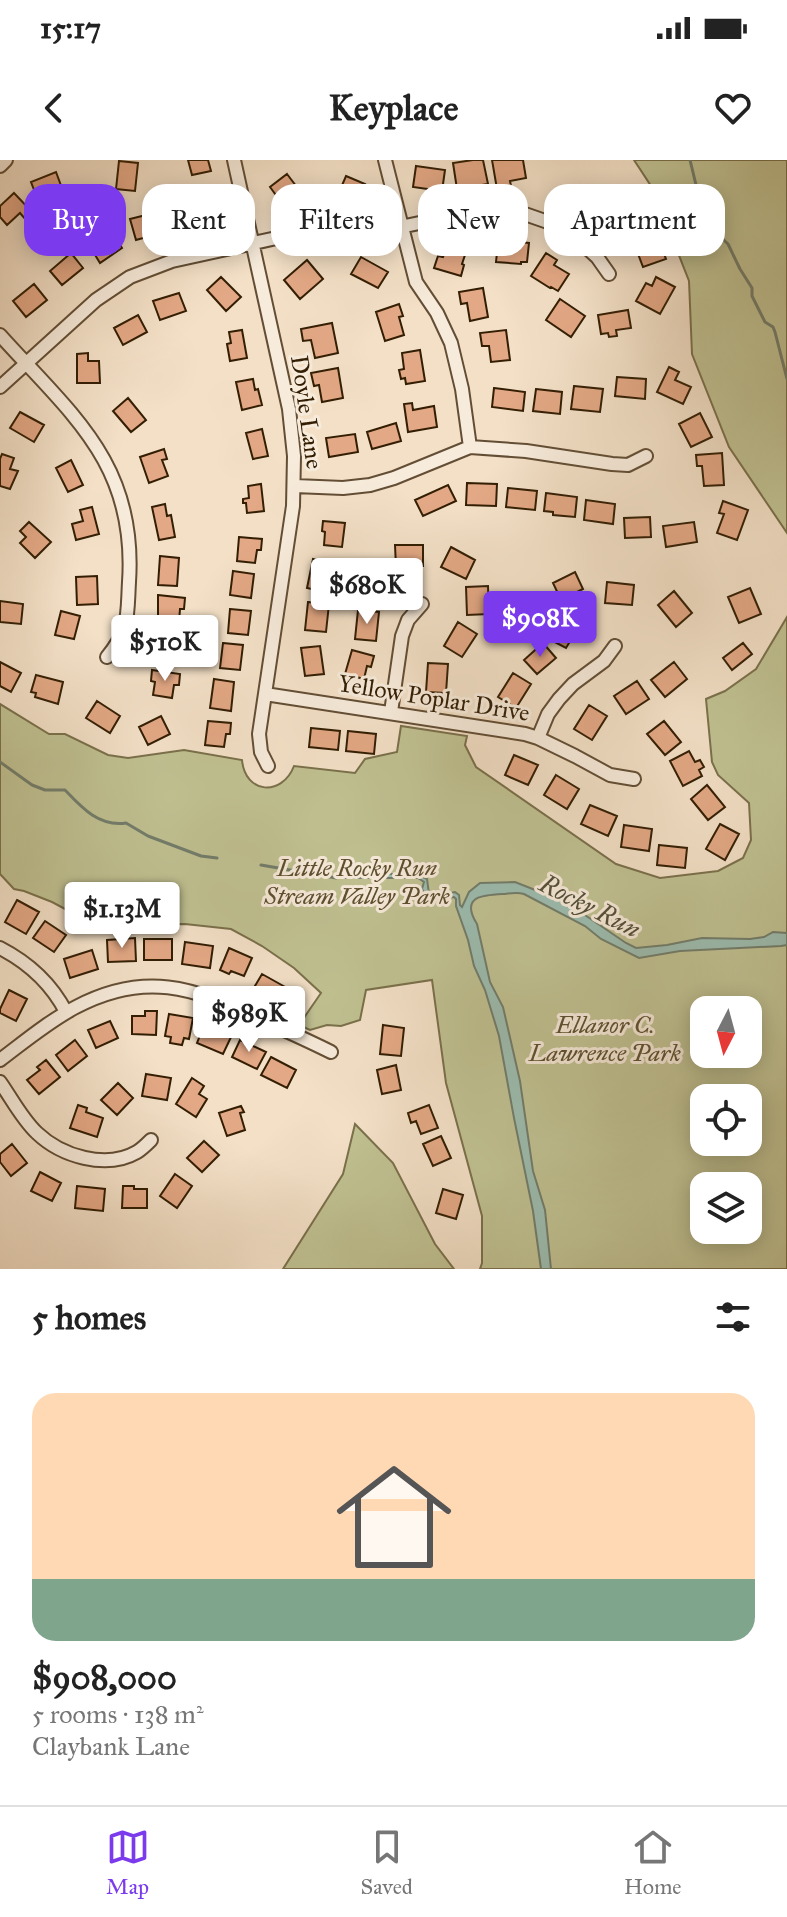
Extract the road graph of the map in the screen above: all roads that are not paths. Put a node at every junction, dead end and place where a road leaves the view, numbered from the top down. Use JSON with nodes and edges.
{"nodes":[{"id":1,"x":6,"y":160,"type":"edge"},
{"id":2,"x":234,"y":160,"type":"edge"},
{"id":3,"x":385,"y":160,"type":"edge"},
{"id":4,"x":0,"y":166,"type":"edge"},
{"id":5,"x":239,"y":184,"type":"edge"},
{"id":6,"x":391,"y":184,"type":"edge"},
{"id":7,"x":402,"y":226,"type":"edge"},
{"id":8,"x":402,"y":230,"type":"edge"},
{"id":9,"x":255,"y":253,"type":"edge"},
{"id":10,"x":196,"y":256,"type":"edge"},
{"id":11,"x":609,"y":274,"type":"dead end"},
{"id":12,"x":0,"y":335,"type":"edge"},
{"id":13,"x":26,"y":363,"type":"junction"},
{"id":14,"x":0,"y":387,"type":"edge"},
{"id":15,"x":470,"y":447,"type":"junction"},
{"id":16,"x":646,"y":456,"type":"dead end"},
{"id":17,"x":295,"y":486,"type":"junction"},
{"id":18,"x":422,"y":604,"type":"dead end"},
{"id":19,"x":615,"y":646,"type":"dead end"},
{"id":20,"x":107,"y":657,"type":"dead end"},
{"id":21,"x":265,"y":694,"type":"junction"},
{"id":22,"x":391,"y":712,"type":"junction"},
{"id":23,"x":538,"y":738,"type":"junction"},
{"id":24,"x":268,"y":766,"type":"dead end"},
{"id":25,"x":634,"y":779,"type":"dead end"},
{"id":26,"x":0,"y":948,"type":"edge"},
{"id":27,"x":66,"y":1012,"type":"junction"},
{"id":28,"x":331,"y":1052,"type":"dead end"},
{"id":29,"x":0,"y":1060,"type":"edge"},
{"id":30,"x":0,"y":1082,"type":"edge"},
{"id":31,"x":151,"y":1140,"type":"dead end"}],
"edges":[{"from":1,"to":4,"type":"street"},
{"from":2,"to":5,"type":"street","name":"Doyle Lane"},
{"from":3,"to":6,"type":"street"},
{"from":7,"to":11,"type":"street"},
{"from":8,"to":15,"type":"street"},
{"from":9,"to":17,"type":"street","name":"Doyle Lane"},
{"from":10,"to":13,"type":"street"},
{"from":12,"to":13,"type":"street"},
{"from":13,"to":14,"type":"street"},
{"from":13,"to":20,"type":"street"},
{"from":15,"to":16,"type":"street"},
{"from":15,"to":17,"type":"street"},
{"from":17,"to":21,"type":"street","name":"Doyle Lane"},
{"from":18,"to":22,"type":"street"},
{"from":19,"to":23,"type":"street"},
{"from":21,"to":22,"type":"street","name":"Yellow Poplar Drive"},
{"from":21,"to":24,"type":"street","name":"Doyle Lane"},
{"from":22,"to":23,"type":"street","name":"Yellow Poplar Drive"},
{"from":23,"to":25,"type":"street","name":"Yellow Poplar Drive"},
{"from":26,"to":27,"type":"street"},
{"from":27,"to":28,"type":"street"},
{"from":27,"to":29,"type":"street"},
{"from":30,"to":31,"type":"street"}]}
